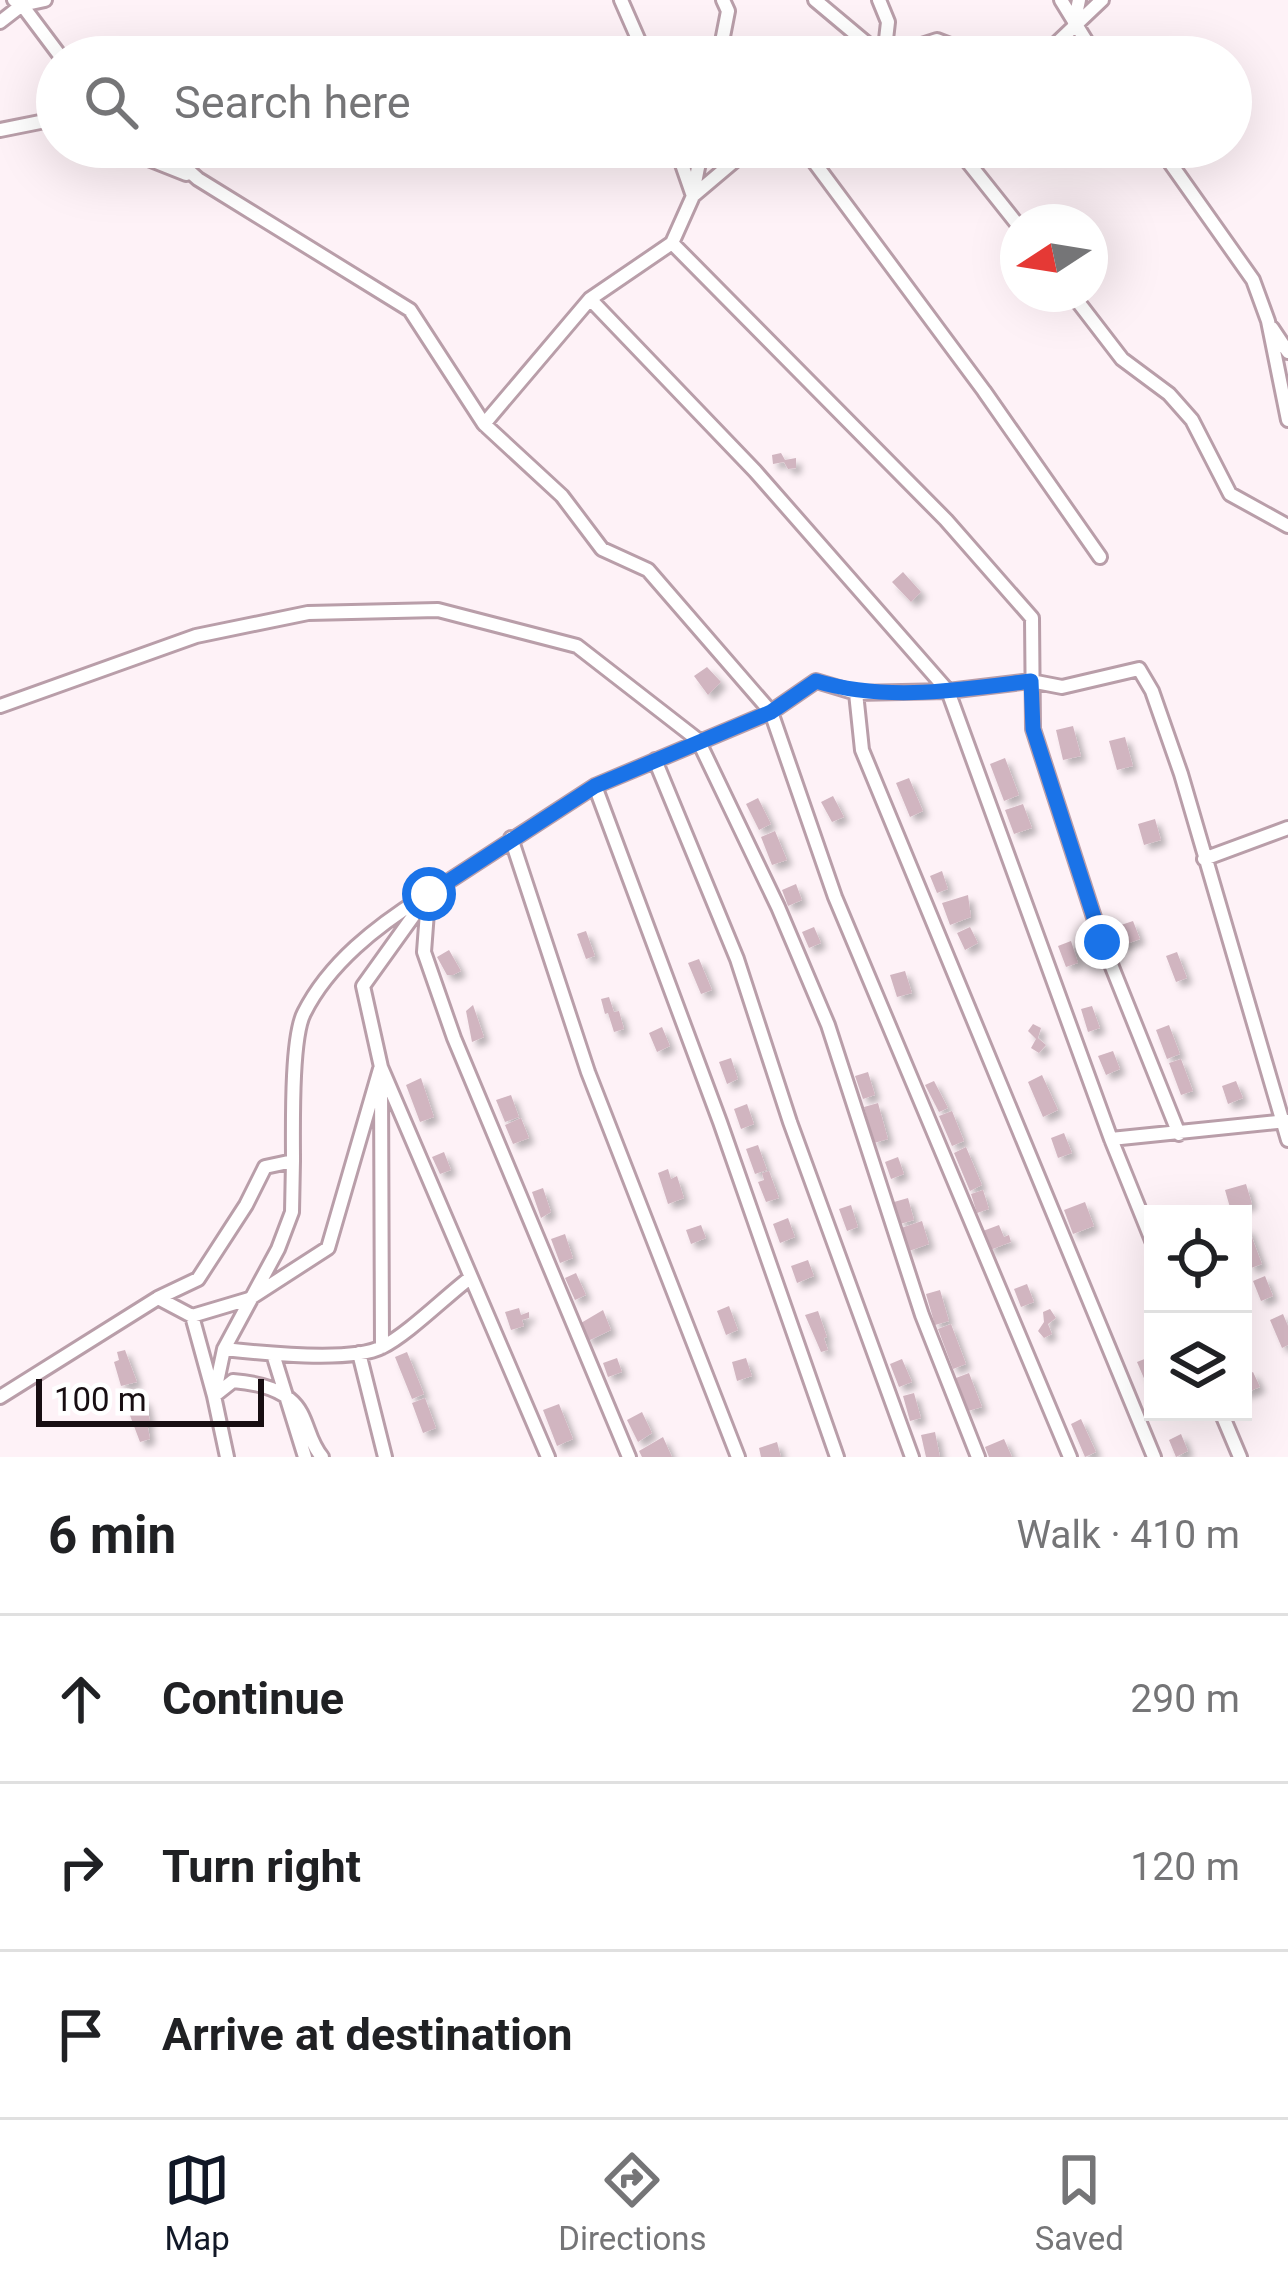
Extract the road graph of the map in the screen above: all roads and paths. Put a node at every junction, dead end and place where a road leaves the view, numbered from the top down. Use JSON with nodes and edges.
{"nodes":[{"id":1,"x":45,"y":0,"type":"edge"},
{"id":2,"x":621,"y":0,"type":"edge"},
{"id":3,"x":723,"y":0,"type":"edge"},
{"id":4,"x":815,"y":0,"type":"edge"},
{"id":5,"x":879,"y":0,"type":"edge"},
{"id":6,"x":1060,"y":0,"type":"edge"},
{"id":7,"x":1079,"y":0,"type":"edge"},
{"id":8,"x":1102,"y":0,"type":"edge"},
{"id":9,"x":18,"y":3,"type":"edge"},
{"id":10,"x":0,"y":17,"type":"edge"},
{"id":11,"x":1073,"y":26,"type":"junction"},
{"id":12,"x":44,"y":36,"type":"edge"},
{"id":13,"x":637,"y":36,"type":"edge"},
{"id":14,"x":723,"y":36,"type":"edge"},
{"id":15,"x":859,"y":36,"type":"edge"},
{"id":16,"x":886,"y":36,"type":"edge"},
{"id":17,"x":1063,"y":36,"type":"edge"},
{"id":18,"x":1080,"y":36,"type":"edge"},
{"id":19,"x":36,"y":123,"type":"edge"},
{"id":20,"x":0,"y":130,"type":"edge"},
{"id":21,"x":170,"y":168,"type":"edge"},
{"id":22,"x":186,"y":168,"type":"edge"},
{"id":23,"x":683,"y":168,"type":"edge"},
{"id":24,"x":698,"y":168,"type":"edge"},
{"id":25,"x":726,"y":168,"type":"edge"},
{"id":26,"x":819,"y":168,"type":"edge"},
{"id":27,"x":973,"y":168,"type":"edge"},
{"id":28,"x":1174,"y":168,"type":"edge"},
{"id":29,"x":198,"y":179,"type":"junction"},
{"id":30,"x":693,"y":196,"type":"junction"},
{"id":31,"x":1001,"y":204,"type":"edge"},
{"id":32,"x":672,"y":243,"type":"junction"},
{"id":33,"x":590,"y":299,"type":"junction"},
{"id":34,"x":1086,"y":312,"type":"edge"},
{"id":35,"x":1268,"y":322,"type":"junction"},
{"id":36,"x":1288,"y":352,"type":"edge"},
{"id":37,"x":1288,"y":420,"type":"edge"},
{"id":38,"x":484,"y":424,"type":"junction"},
{"id":39,"x":1288,"y":526,"type":"edge"},
{"id":40,"x":1100,"y":556,"type":"dead end"},
{"id":41,"x":1031,"y":681,"type":"junction"},
{"id":42,"x":948,"y":691,"type":"junction"},
{"id":43,"x":856,"y":693,"type":"junction"},
{"id":44,"x":0,"y":706,"type":"edge"},
{"id":45,"x":771,"y":712,"type":"junction"},
{"id":46,"x":698,"y":740,"type":"junction"},
{"id":47,"x":655,"y":760,"type":"junction"},
{"id":48,"x":595,"y":786,"type":"junction"},
{"id":49,"x":1285,"y":831,"type":"edge"},
{"id":50,"x":511,"y":838,"type":"junction"},
{"id":51,"x":1204,"y":859,"type":"junction"},
{"id":52,"x":429,"y":894,"type":"junction"},
{"id":53,"x":381,"y":1067,"type":"junction"},
{"id":54,"x":1285,"y":1121,"type":"edge"},
{"id":55,"x":1179,"y":1134,"type":"junction"},
{"id":56,"x":1111,"y":1139,"type":"junction"},
{"id":57,"x":1288,"y":1140,"type":"edge"},
{"id":58,"x":293,"y":1161,"type":"junction"},
{"id":59,"x":1144,"y":1222,"type":"edge"},
{"id":60,"x":470,"y":1277,"type":"junction"},
{"id":61,"x":158,"y":1298,"type":"junction"},
{"id":62,"x":249,"y":1299,"type":"junction"},
{"id":63,"x":192,"y":1316,"type":"junction"},
{"id":64,"x":382,"y":1347,"type":"junction"},
{"id":65,"x":224,"y":1349,"type":"junction"},
{"id":66,"x":359,"y":1353,"type":"junction"},
{"id":67,"x":273,"y":1354,"type":"junction"},
{"id":68,"x":214,"y":1396,"type":"junction"},
{"id":69,"x":0,"y":1397,"type":"edge"},
{"id":70,"x":287,"y":1398,"type":"junction"},
{"id":71,"x":1225,"y":1421,"type":"edge"},
{"id":72,"x":227,"y":1457,"type":"edge"},
{"id":73,"x":305,"y":1457,"type":"edge"},
{"id":74,"x":322,"y":1457,"type":"edge"},
{"id":75,"x":385,"y":1457,"type":"edge"},
{"id":76,"x":548,"y":1457,"type":"edge"},
{"id":77,"x":629,"y":1457,"type":"edge"},
{"id":78,"x":738,"y":1457,"type":"edge"},
{"id":79,"x":837,"y":1457,"type":"edge"},
{"id":80,"x":913,"y":1457,"type":"edge"},
{"id":81,"x":978,"y":1457,"type":"edge"},
{"id":82,"x":1070,"y":1457,"type":"edge"},
{"id":83,"x":1154,"y":1457,"type":"edge"},
{"id":84,"x":1240,"y":1457,"type":"edge"}],
"edges":[{"from":1,"to":9,"type":"street"},
{"from":2,"to":13,"type":"street"},
{"from":3,"to":14,"type":"street"},
{"from":4,"to":15,"type":"street"},
{"from":5,"to":16,"type":"street"},
{"from":6,"to":11,"type":"street"},
{"from":7,"to":11,"type":"street"},
{"from":8,"to":11,"type":"street"},
{"from":9,"to":10,"type":"street"},
{"from":9,"to":12,"type":"street"},
{"from":11,"to":17,"type":"street"},
{"from":11,"to":18,"type":"street"},
{"from":19,"to":20,"type":"street"},
{"from":21,"to":29,"type":"street"},
{"from":22,"to":29,"type":"street"},
{"from":23,"to":30,"type":"street"},
{"from":24,"to":30,"type":"street"},
{"from":25,"to":30,"type":"street"},
{"from":26,"to":40,"type":"street"},
{"from":27,"to":31,"type":"street"},
{"from":28,"to":35,"type":"street"},
{"from":29,"to":38,"type":"street"},
{"from":30,"to":32,"type":"street"},
{"from":32,"to":33,"type":"street"},
{"from":32,"to":41,"type":"street"},
{"from":33,"to":38,"type":"street"},
{"from":33,"to":42,"type":"street"},
{"from":34,"to":39,"type":"street"},
{"from":35,"to":36,"type":"street"},
{"from":35,"to":37,"type":"street"},
{"from":38,"to":45,"type":"street"},
{"from":41,"to":42,"type":"street"},
{"from":41,"to":51,"type":"street"},
{"from":41,"to":55,"type":"street"},
{"from":42,"to":43,"type":"street"},
{"from":42,"to":56,"type":"street"},
{"from":43,"to":45,"type":"street"},
{"from":43,"to":83,"type":"street"},
{"from":44,"to":46,"type":"street"},
{"from":45,"to":46,"type":"street"},
{"from":45,"to":82,"type":"street"},
{"from":46,"to":47,"type":"street"},
{"from":46,"to":81,"type":"street"},
{"from":47,"to":48,"type":"street"},
{"from":47,"to":80,"type":"street"},
{"from":48,"to":50,"type":"street"},
{"from":48,"to":79,"type":"street"},
{"from":49,"to":51,"type":"street"},
{"from":50,"to":52,"type":"street"},
{"from":50,"to":78,"type":"street"},
{"from":51,"to":54,"type":"street"},
{"from":52,"to":53,"type":"street"},
{"from":52,"to":58,"type":"street"},
{"from":52,"to":77,"type":"street"},
{"from":53,"to":60,"type":"street"},
{"from":53,"to":62,"type":"street"},
{"from":53,"to":64,"type":"street"},
{"from":54,"to":55,"type":"street"},
{"from":54,"to":57,"type":"street"},
{"from":55,"to":56,"type":"street"},
{"from":56,"to":59,"type":"street"},
{"from":58,"to":61,"type":"street"},
{"from":58,"to":62,"type":"street"},
{"from":60,"to":64,"type":"street"},
{"from":60,"to":76,"type":"street"},
{"from":61,"to":63,"type":"street"},
{"from":61,"to":69,"type":"street"},
{"from":62,"to":63,"type":"street"},
{"from":62,"to":65,"type":"street"},
{"from":63,"to":68,"type":"street"},
{"from":64,"to":66,"type":"street"},
{"from":65,"to":67,"type":"street"},
{"from":65,"to":68,"type":"street"},
{"from":66,"to":67,"type":"street"},
{"from":66,"to":75,"type":"street"},
{"from":67,"to":70,"type":"street"},
{"from":68,"to":70,"type":"street"},
{"from":68,"to":72,"type":"street"},
{"from":70,"to":73,"type":"street"},
{"from":70,"to":74,"type":"street"},
{"from":71,"to":84,"type":"street"}]}
